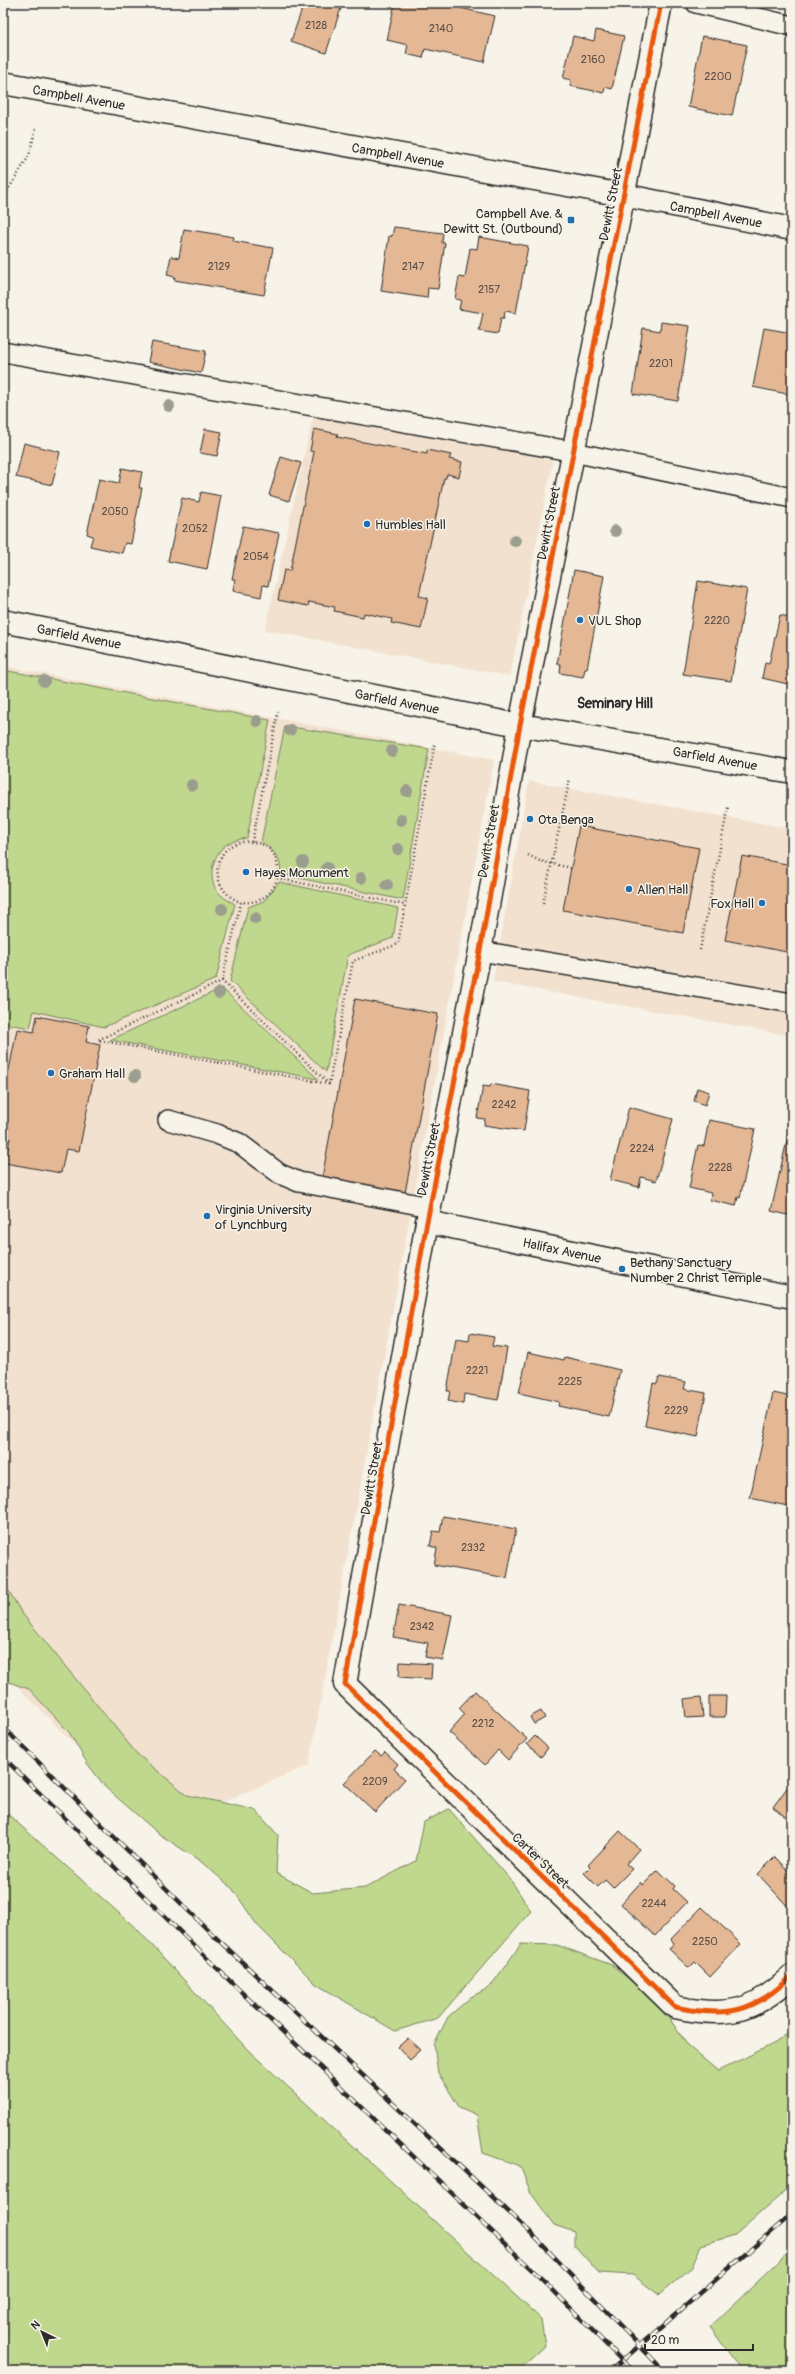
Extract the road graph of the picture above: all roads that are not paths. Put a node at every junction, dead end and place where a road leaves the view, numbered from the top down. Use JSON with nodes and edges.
{"nodes":[{"id":1,"x":661,"y":3,"type":"edge"},
{"id":2,"x":696,"y":3,"type":"edge"},
{"id":3,"x":792,"y":26,"type":"edge"},
{"id":4,"x":3,"y":83,"type":"edge"},
{"id":5,"x":624,"y":195,"type":"junction"},
{"id":6,"x":792,"y":229,"type":"edge"},
{"id":7,"x":3,"y":352,"type":"edge"},
{"id":8,"x":573,"y":452,"type":"junction"},
{"id":9,"x":792,"y":498,"type":"edge"},
{"id":10,"x":3,"y":621,"type":"edge"},
{"id":11,"x":520,"y":725,"type":"junction"},
{"id":12,"x":792,"y":772,"type":"edge"},
{"id":13,"x":480,"y":951,"type":"junction"},
{"id":14,"x":792,"y":1003,"type":"edge"},
{"id":15,"x":168,"y":1120,"type":"dead end"},
{"id":16,"x":428,"y":1215,"type":"junction"},
{"id":17,"x":792,"y":1297,"type":"edge"},
{"id":18,"x":345,"y":1684,"type":"joint"},
{"id":19,"x":792,"y":1976,"type":"edge"}],
"edges":[{"from":1,"to":5,"type":"street","name":"Dewitt Street"},
{"from":2,"to":3,"type":"lane"},
{"from":4,"to":5,"type":"street","name":"Campbell Avenue"},
{"from":5,"to":6,"type":"street","name":"Campbell Avenue"},
{"from":5,"to":8,"type":"street","name":"Dewitt Street"},
{"from":7,"to":8,"type":"lane"},
{"from":8,"to":9,"type":"lane"},
{"from":8,"to":11,"type":"street","name":"Dewitt Street"},
{"from":10,"to":11,"type":"street","name":"Garfield Avenue"},
{"from":11,"to":12,"type":"street","name":"Garfield Avenue"},
{"from":11,"to":13,"type":"street","name":"Dewitt Street"},
{"from":13,"to":14,"type":"lane"},
{"from":13,"to":16,"type":"street","name":"Dewitt Street"},
{"from":15,"to":16,"type":"lane"},
{"from":16,"to":17,"type":"street","name":"Halifax Avenue"},
{"from":16,"to":18,"type":"street","name":"Dewitt Street"},
{"from":18,"to":19,"type":"street","name":"Carter Street"}]}
